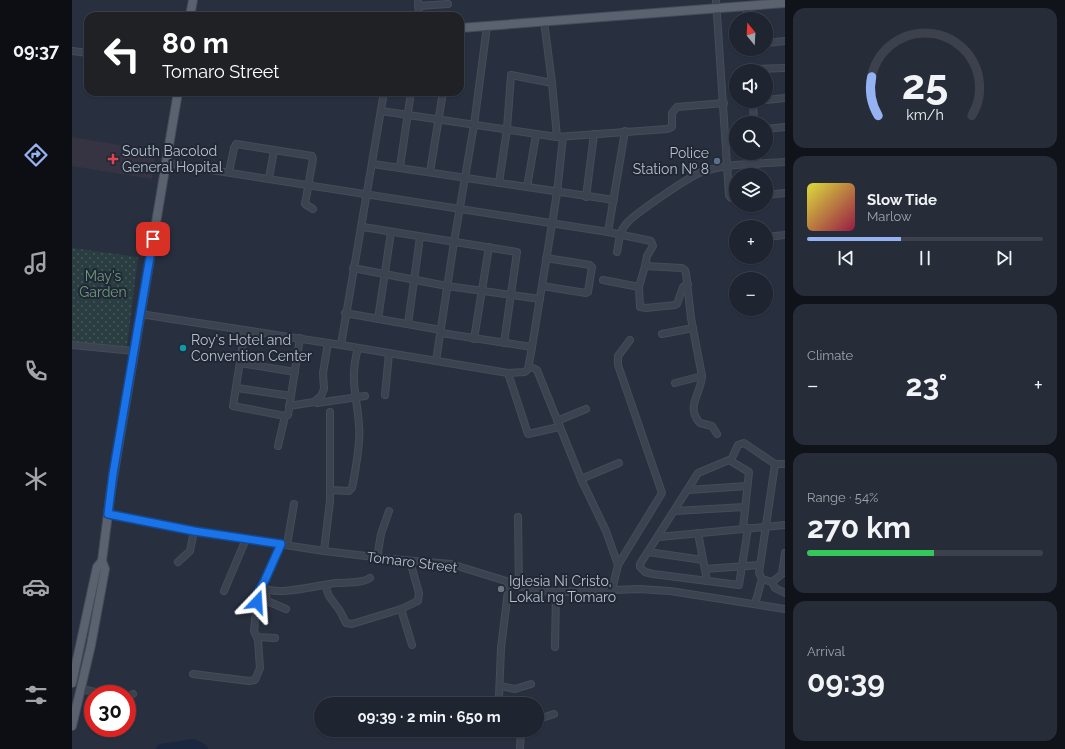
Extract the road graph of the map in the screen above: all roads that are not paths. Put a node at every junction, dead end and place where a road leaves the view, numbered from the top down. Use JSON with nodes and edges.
{"nodes":[{"id":1,"x":193,"y":0,"type":"edge"},
{"id":2,"x":418,"y":3,"type":"edge"},
{"id":3,"x":785,"y":3,"type":"edge"},
{"id":4,"x":448,"y":4,"type":"dead end"},
{"id":5,"x":716,"y":4,"type":"edge"},
{"id":6,"x":746,"y":6,"type":"junction"},
{"id":7,"x":191,"y":12,"type":"edge"},
{"id":8,"x":747,"y":12,"type":"edge"},
{"id":9,"x":544,"y":21,"type":"junction"},
{"id":10,"x":487,"y":26,"type":"junction"},
{"id":11,"x":464,"y":28,"type":"edge"},
{"id":12,"x":785,"y":41,"type":"edge"},
{"id":13,"x":773,"y":42,"type":"edge"},
{"id":14,"x":72,"y":51,"type":"edge"},
{"id":15,"x":84,"y":52,"type":"edge"},
{"id":16,"x":773,"y":68,"type":"edge"},
{"id":17,"x":785,"y":68,"type":"edge"},
{"id":18,"x":552,"y":83,"type":"junction"},
{"id":19,"x":177,"y":96,"type":"edge"},
{"id":20,"x":383,"y":96,"type":"edge"},
{"id":21,"x":410,"y":96,"type":"edge"},
{"id":22,"x":442,"y":96,"type":"edge"},
{"id":23,"x":785,"y":98,"type":"edge"},
{"id":24,"x":773,"y":99,"type":"edge"},
{"id":25,"x":724,"y":103,"type":"junction"},
{"id":26,"x":381,"y":111,"type":"junction"},
{"id":27,"x":408,"y":115,"type":"junction"},
{"id":28,"x":439,"y":119,"type":"junction"},
{"id":29,"x":474,"y":124,"type":"junction"},
{"id":30,"x":785,"y":127,"type":"edge"},
{"id":31,"x":773,"y":128,"type":"edge"},
{"id":32,"x":507,"y":129,"type":"junction"},
{"id":33,"x":625,"y":131,"type":"junction"},
{"id":34,"x":594,"y":134,"type":"junction"},
{"id":35,"x":536,"y":135,"type":"junction"},
{"id":36,"x":560,"y":137,"type":"junction"},
{"id":37,"x":274,"y":151,"type":"junction"},
{"id":38,"x":758,"y":160,"type":"edge"},
{"id":39,"x":785,"y":162,"type":"edge"},
{"id":40,"x":166,"y":163,"type":"junction"},
{"id":41,"x":373,"y":164,"type":"junction"},
{"id":42,"x":758,"y":164,"type":"junction"},
{"id":43,"x":728,"y":166,"type":"junction"},
{"id":44,"x":400,"y":167,"type":"junction"},
{"id":45,"x":229,"y":172,"type":"junction"},
{"id":46,"x":430,"y":172,"type":"junction"},
{"id":47,"x":465,"y":177,"type":"junction"},
{"id":48,"x":269,"y":178,"type":"junction"},
{"id":49,"x":499,"y":183,"type":"junction"},
{"id":50,"x":308,"y":184,"type":"junction"},
{"id":51,"x":527,"y":187,"type":"junction"},
{"id":52,"x":556,"y":193,"type":"junction"},
{"id":53,"x":785,"y":193,"type":"edge"},
{"id":54,"x":773,"y":194,"type":"edge"},
{"id":55,"x":368,"y":195,"type":"junction"},
{"id":56,"x":729,"y":195,"type":"edge"},
{"id":57,"x":586,"y":196,"type":"junction"},
{"id":58,"x":614,"y":200,"type":"junction"},
{"id":59,"x":313,"y":208,"type":"dead end"},
{"id":60,"x":459,"y":210,"type":"junction"},
{"id":61,"x":552,"y":224,"type":"junction"},
{"id":62,"x":362,"y":227,"type":"junction"},
{"id":63,"x":391,"y":232,"type":"junction"},
{"id":64,"x":608,"y":232,"type":"junction"},
{"id":65,"x":619,"y":234,"type":"junction"},
{"id":66,"x":785,"y":235,"type":"edge"},
{"id":67,"x":773,"y":236,"type":"edge"},
{"id":68,"x":420,"y":237,"type":"junction"},
{"id":69,"x":454,"y":242,"type":"junction"},
{"id":70,"x":489,"y":248,"type":"junction"},
{"id":71,"x":617,"y":252,"type":"dead end"},
{"id":72,"x":546,"y":258,"type":"junction"},
{"id":73,"x":645,"y":266,"type":"junction"},
{"id":74,"x":353,"y":268,"type":"junction"},
{"id":75,"x":385,"y":275,"type":"junction"},
{"id":76,"x":414,"y":280,"type":"junction"},
{"id":77,"x":604,"y":280,"type":"dead end"},
{"id":78,"x":688,"y":284,"type":"junction"},
{"id":79,"x":447,"y":286,"type":"junction"},
{"id":80,"x":542,"y":286,"type":"junction"},
{"id":81,"x":640,"y":287,"type":"junction"},
{"id":82,"x":482,"y":291,"type":"junction"},
{"id":83,"x":511,"y":295,"type":"junction"},
{"id":84,"x":540,"y":299,"type":"junction"},
{"id":85,"x":140,"y":314,"type":"junction"},
{"id":86,"x":346,"y":314,"type":"junction"},
{"id":87,"x":378,"y":319,"type":"junction"},
{"id":88,"x":408,"y":324,"type":"junction"},
{"id":89,"x":693,"y":328,"type":"junction"},
{"id":90,"x":245,"y":330,"type":"junction"},
{"id":91,"x":441,"y":331,"type":"junction"},
{"id":92,"x":662,"y":334,"type":"dead end"},
{"id":93,"x":300,"y":338,"type":"junction"},
{"id":94,"x":474,"y":339,"type":"junction"},
{"id":95,"x":630,"y":340,"type":"dead end"},
{"id":96,"x":328,"y":343,"type":"junction"},
{"id":97,"x":504,"y":343,"type":"junction"},
{"id":98,"x":72,"y":345,"type":"edge"},
{"id":99,"x":342,"y":345,"type":"junction"},
{"id":100,"x":358,"y":348,"type":"junction"},
{"id":101,"x":532,"y":348,"type":"junction"},
{"id":102,"x":134,"y":351,"type":"junction"},
{"id":103,"x":389,"y":353,"type":"junction"},
{"id":104,"x":436,"y":361,"type":"junction"},
{"id":105,"x":240,"y":363,"type":"junction"},
{"id":106,"x":529,"y":366,"type":"junction"},
{"id":107,"x":294,"y":372,"type":"junction"},
{"id":108,"x":508,"y":373,"type":"junction"},
{"id":109,"x":702,"y":376,"type":"junction"},
{"id":110,"x":675,"y":383,"type":"dead end"},
{"id":111,"x":237,"y":388,"type":"junction"},
{"id":112,"x":385,"y":395,"type":"dead end"},
{"id":113,"x":291,"y":396,"type":"junction"},
{"id":114,"x":365,"y":396,"type":"dead end"},
{"id":115,"x":354,"y":398,"type":"junction"},
{"id":116,"x":314,"y":402,"type":"junction"},
{"id":117,"x":289,"y":406,"type":"junction"},
{"id":118,"x":586,"y":409,"type":"dead end"},
{"id":119,"x":330,"y":412,"type":"dead end"},
{"id":120,"x":285,"y":416,"type":"junction"},
{"id":121,"x":558,"y":424,"type":"junction"},
{"id":122,"x":717,"y":434,"type":"dead end"},
{"id":123,"x":278,"y":446,"type":"dead end"},
{"id":124,"x":731,"y":460,"type":"junction"},
{"id":125,"x":619,"y":463,"type":"dead end"},
{"id":126,"x":775,"y":464,"type":"junction"},
{"id":127,"x":785,"y":464,"type":"edge"},
{"id":128,"x":581,"y":479,"type":"junction"},
{"id":129,"x":747,"y":486,"type":"junction"},
{"id":130,"x":331,"y":490,"type":"junction"},
{"id":131,"x":688,"y":490,"type":"junction"},
{"id":132,"x":294,"y":504,"type":"dead end"},
{"id":133,"x":745,"y":507,"type":"junction"},
{"id":134,"x":389,"y":511,"type":"dead end"},
{"id":135,"x":675,"y":511,"type":"junction"},
{"id":136,"x":108,"y":514,"type":"junction"},
{"id":137,"x":518,"y":517,"type":"dead end"},
{"id":138,"x":785,"y":525,"type":"edge"},
{"id":139,"x":766,"y":527,"type":"junction"},
{"id":140,"x":745,"y":529,"type":"junction"},
{"id":141,"x":194,"y":531,"type":"junction"},
{"id":142,"x":698,"y":534,"type":"junction"},
{"id":143,"x":659,"y":536,"type":"junction"},
{"id":144,"x":246,"y":539,"type":"junction"},
{"id":145,"x":284,"y":544,"type":"junction"},
{"id":146,"x":324,"y":551,"type":"junction"},
{"id":147,"x":648,"y":552,"type":"junction"},
{"id":148,"x":785,"y":553,"type":"edge"},
{"id":149,"x":377,"y":558,"type":"junction"},
{"id":150,"x":703,"y":560,"type":"junction"},
{"id":151,"x":102,"y":561,"type":"junction"},
{"id":152,"x":410,"y":561,"type":"junction"},
{"id":153,"x":178,"y":562,"type":"dead end"},
{"id":154,"x":618,"y":565,"type":"junction"},
{"id":155,"x":743,"y":565,"type":"junction"},
{"id":156,"x":760,"y":565,"type":"junction"},
{"id":157,"x":705,"y":569,"type":"junction"},
{"id":158,"x":370,"y":578,"type":"dead end"},
{"id":159,"x":762,"y":579,"type":"junction"},
{"id":160,"x":706,"y":581,"type":"junction"},
{"id":161,"x":772,"y":582,"type":"junction"},
{"id":162,"x":509,"y":583,"type":"junction"},
{"id":163,"x":326,"y":585,"type":"junction"},
{"id":164,"x":519,"y":587,"type":"junction"},
{"id":165,"x":263,"y":588,"type":"junction"},
{"id":166,"x":612,"y":590,"type":"junction"},
{"id":167,"x":224,"y":591,"type":"dead end"},
{"id":168,"x":556,"y":592,"type":"junction"},
{"id":169,"x":785,"y":592,"type":"edge"},
{"id":170,"x":756,"y":604,"type":"junction"},
{"id":171,"x":286,"y":609,"type":"dead end"},
{"id":172,"x":401,"y":609,"type":"junction"},
{"id":173,"x":785,"y":609,"type":"edge"},
{"id":174,"x":257,"y":638,"type":"junction"},
{"id":175,"x":275,"y":638,"type":"dead end"},
{"id":176,"x":412,"y":645,"type":"dead end"},
{"id":177,"x":555,"y":647,"type":"dead end"},
{"id":178,"x":193,"y":674,"type":"dead end"},
{"id":179,"x":72,"y":683,"type":"edge"},
{"id":180,"x":531,"y":684,"type":"dead end"},
{"id":181,"x":500,"y":686,"type":"junction"},
{"id":182,"x":81,"y":689,"type":"junction"},
{"id":183,"x":84,"y":690,"type":"edge"},
{"id":184,"x":501,"y":697,"type":"edge"},
{"id":185,"x":554,"y":714,"type":"dead end"},
{"id":186,"x":544,"y":717,"type":"edge"},
{"id":187,"x":72,"y":726,"type":"edge"},
{"id":188,"x":521,"y":737,"type":"edge"},
{"id":189,"x":520,"y":749,"type":"edge"}],
"edges":[{"from":1,"to":7,"type":"main road"},
{"from":2,"to":4,"type":"street"},
{"from":3,"to":6,"type":"main road"},
{"from":5,"to":6,"type":"main road"},
{"from":5,"to":9,"type":"main road"},
{"from":5,"to":25,"type":"street"},
{"from":6,"to":8,"type":"street"},
{"from":9,"to":10,"type":"main road"},
{"from":9,"to":18,"type":"street"},
{"from":10,"to":11,"type":"main road"},
{"from":10,"to":29,"type":"street"},
{"from":12,"to":13,"type":"street"},
{"from":14,"to":15,"type":"street"},
{"from":16,"to":17,"type":"street"},
{"from":18,"to":32,"type":"street"},
{"from":18,"to":36,"type":"street"},
{"from":19,"to":40,"type":"main road"},
{"from":20,"to":26,"type":"street"},
{"from":21,"to":27,"type":"street"},
{"from":22,"to":28,"type":"street"},
{"from":23,"to":24,"type":"street"},
{"from":25,"to":33,"type":"street"},
{"from":25,"to":43,"type":"street"},
{"from":26,"to":27,"type":"street"},
{"from":26,"to":41,"type":"street"},
{"from":27,"to":28,"type":"street"},
{"from":27,"to":44,"type":"street"},
{"from":28,"to":29,"type":"street"},
{"from":28,"to":46,"type":"street"},
{"from":29,"to":32,"type":"street"},
{"from":29,"to":47,"type":"street"},
{"from":30,"to":31,"type":"street"},
{"from":32,"to":35,"type":"street"},
{"from":32,"to":49,"type":"street"},
{"from":33,"to":34,"type":"street"},
{"from":33,"to":58,"type":"street"},
{"from":34,"to":36,"type":"street"},
{"from":34,"to":57,"type":"street"},
{"from":35,"to":36,"type":"street"},
{"from":35,"to":51,"type":"street"},
{"from":36,"to":52,"type":"street"},
{"from":37,"to":45,"type":"street"},
{"from":37,"to":48,"type":"street"},
{"from":37,"to":50,"type":"street"},
{"from":38,"to":42,"type":"street"},
{"from":39,"to":42,"type":"street"},
{"from":40,"to":45,"type":"street"},
{"from":40,"to":85,"type":"main road"},
{"from":41,"to":44,"type":"street"},
{"from":41,"to":55,"type":"street"},
{"from":42,"to":43,"type":"street"},
{"from":43,"to":56,"type":"street"},
{"from":43,"to":65,"type":"street"},
{"from":44,"to":46,"type":"street"},
{"from":45,"to":48,"type":"street"},
{"from":46,"to":47,"type":"street"},
{"from":47,"to":49,"type":"street"},
{"from":47,"to":60,"type":"street"},
{"from":48,"to":50,"type":"street"},
{"from":49,"to":51,"type":"street"},
{"from":50,"to":55,"type":"street"},
{"from":50,"to":59,"type":"street"},
{"from":51,"to":52,"type":"street"},
{"from":52,"to":57,"type":"street"},
{"from":52,"to":61,"type":"street"},
{"from":53,"to":54,"type":"street"},
{"from":55,"to":60,"type":"street"},
{"from":55,"to":62,"type":"street"},
{"from":57,"to":58,"type":"street"},
{"from":58,"to":64,"type":"street"},
{"from":60,"to":61,"type":"street"},
{"from":60,"to":69,"type":"street"},
{"from":61,"to":64,"type":"street"},
{"from":61,"to":72,"type":"street"},
{"from":62,"to":63,"type":"street"},
{"from":62,"to":74,"type":"street"},
{"from":63,"to":68,"type":"street"},
{"from":63,"to":75,"type":"street"},
{"from":64,"to":65,"type":"street"},
{"from":65,"to":71,"type":"street"},
{"from":65,"to":73,"type":"street"},
{"from":66,"to":67,"type":"street"},
{"from":68,"to":69,"type":"street"},
{"from":68,"to":76,"type":"street"},
{"from":69,"to":70,"type":"street"},
{"from":69,"to":79,"type":"street"},
{"from":70,"to":82,"type":"street"},
{"from":70,"to":83,"type":"street"},
{"from":72,"to":80,"type":"street"},
{"from":72,"to":80,"type":"street"},
{"from":73,"to":78,"type":"street"},
{"from":73,"to":81,"type":"street"},
{"from":74,"to":75,"type":"street"},
{"from":74,"to":86,"type":"street"},
{"from":75,"to":76,"type":"street"},
{"from":75,"to":87,"type":"street"},
{"from":76,"to":79,"type":"street"},
{"from":76,"to":88,"type":"street"},
{"from":77,"to":81,"type":"street"},
{"from":78,"to":81,"type":"street"},
{"from":78,"to":89,"type":"street"},
{"from":79,"to":82,"type":"street"},
{"from":79,"to":91,"type":"street"},
{"from":80,"to":84,"type":"street"},
{"from":82,"to":83,"type":"street"},
{"from":82,"to":94,"type":"street"},
{"from":83,"to":84,"type":"street"},
{"from":83,"to":97,"type":"street"},
{"from":84,"to":101,"type":"street"},
{"from":85,"to":90,"type":"street"},
{"from":85,"to":102,"type":"main road"},
{"from":86,"to":87,"type":"street"},
{"from":86,"to":99,"type":"street"},
{"from":87,"to":88,"type":"street"},
{"from":88,"to":91,"type":"street"},
{"from":89,"to":92,"type":"street"},
{"from":89,"to":109,"type":"street"},
{"from":90,"to":93,"type":"street"},
{"from":90,"to":105,"type":"street"},
{"from":91,"to":94,"type":"street"},
{"from":91,"to":104,"type":"street"},
{"from":93,"to":96,"type":"street"},
{"from":93,"to":107,"type":"street"},
{"from":94,"to":97,"type":"street"},
{"from":95,"to":154,"type":"street"},
{"from":96,"to":99,"type":"street"},
{"from":96,"to":116,"type":"street"},
{"from":97,"to":101,"type":"street"},
{"from":98,"to":102,"type":"street"},
{"from":99,"to":100,"type":"street"},
{"from":100,"to":103,"type":"street"},
{"from":100,"to":115,"type":"street"},
{"from":101,"to":106,"type":"street"},
{"from":102,"to":136,"type":"main road"},
{"from":103,"to":104,"type":"street"},
{"from":103,"to":112,"type":"street"},
{"from":104,"to":108,"type":"street"},
{"from":105,"to":107,"type":"street"},
{"from":105,"to":111,"type":"street"},
{"from":106,"to":108,"type":"street"},
{"from":106,"to":121,"type":"street"},
{"from":107,"to":113,"type":"street"},
{"from":108,"to":121,"type":"street"},
{"from":109,"to":110,"type":"street"},
{"from":109,"to":122,"type":"street"},
{"from":111,"to":113,"type":"street"},
{"from":111,"to":120,"type":"street"},
{"from":113,"to":117,"type":"street"},
{"from":114,"to":115,"type":"street"},
{"from":115,"to":116,"type":"street"},
{"from":115,"to":130,"type":"street"},
{"from":116,"to":117,"type":"street"},
{"from":117,"to":120,"type":"street"},
{"from":118,"to":121,"type":"street"},
{"from":119,"to":130,"type":"street"},
{"from":120,"to":123,"type":"street"},
{"from":121,"to":128,"type":"street"},
{"from":124,"to":126,"type":"street"},
{"from":124,"to":129,"type":"street"},
{"from":124,"to":131,"type":"street"},
{"from":125,"to":128,"type":"street"},
{"from":126,"to":127,"type":"street"},
{"from":126,"to":139,"type":"street"},
{"from":128,"to":154,"type":"street"},
{"from":129,"to":131,"type":"street"},
{"from":129,"to":133,"type":"street"},
{"from":130,"to":146,"type":"street"},
{"from":131,"to":135,"type":"street"},
{"from":132,"to":145,"type":"street"},
{"from":133,"to":135,"type":"street"},
{"from":133,"to":140,"type":"street"},
{"from":134,"to":149,"type":"street"},
{"from":135,"to":143,"type":"street"},
{"from":136,"to":141,"type":"street","name":"Tomaro Street"},
{"from":136,"to":151,"type":"main road"},
{"from":137,"to":164,"type":"street"},
{"from":138,"to":139,"type":"street"},
{"from":139,"to":140,"type":"street"},
{"from":139,"to":156,"type":"street"},
{"from":140,"to":142,"type":"street"},
{"from":140,"to":155,"type":"street"},
{"from":141,"to":144,"type":"street","name":"Tomaro Street"},
{"from":141,"to":153,"type":"street"},
{"from":142,"to":143,"type":"street"},
{"from":142,"to":150,"type":"street"},
{"from":143,"to":147,"type":"street"},
{"from":144,"to":145,"type":"street","name":"Tomaro Street"},
{"from":144,"to":167,"type":"street"},
{"from":145,"to":146,"type":"street","name":"Tomaro Street"},
{"from":145,"to":165,"type":"street"},
{"from":146,"to":149,"type":"street","name":"Tomaro Street"},
{"from":147,"to":150,"type":"street"},
{"from":147,"to":160,"type":"street"},
{"from":148,"to":161,"type":"street"},
{"from":149,"to":152,"type":"street","name":"Tomaro Street"},
{"from":150,"to":157,"type":"street"},
{"from":151,"to":179,"type":"main road"},
{"from":151,"to":182,"type":"main road"},
{"from":152,"to":162,"type":"street","name":"Tomaro Street"},
{"from":152,"to":172,"type":"street"},
{"from":154,"to":166,"type":"street"},
{"from":155,"to":156,"type":"street"},
{"from":155,"to":157,"type":"street"},
{"from":155,"to":160,"type":"street"},
{"from":156,"to":159,"type":"street"},
{"from":157,"to":160,"type":"street"},
{"from":158,"to":163,"type":"street"},
{"from":159,"to":161,"type":"street"},
{"from":159,"to":170,"type":"street"},
{"from":161,"to":169,"type":"street"},
{"from":162,"to":164,"type":"street","name":"Tomaro Street"},
{"from":162,"to":181,"type":"street"},
{"from":163,"to":165,"type":"street"},
{"from":163,"to":172,"type":"street"},
{"from":164,"to":168,"type":"street","name":"Tomaro Street"},
{"from":165,"to":171,"type":"street"},
{"from":165,"to":174,"type":"street"},
{"from":166,"to":168,"type":"street","name":"Tomaro Street"},
{"from":166,"to":170,"type":"street","name":"Tomaro Street"},
{"from":168,"to":177,"type":"street"},
{"from":170,"to":173,"type":"street","name":"Tomaro Street"},
{"from":172,"to":176,"type":"street"},
{"from":174,"to":175,"type":"street"},
{"from":174,"to":178,"type":"street"},
{"from":180,"to":181,"type":"street"},
{"from":181,"to":184,"type":"street"},
{"from":182,"to":183,"type":"street"},
{"from":182,"to":187,"type":"main road"},
{"from":185,"to":186,"type":"street"},
{"from":188,"to":189,"type":"street"}]}
